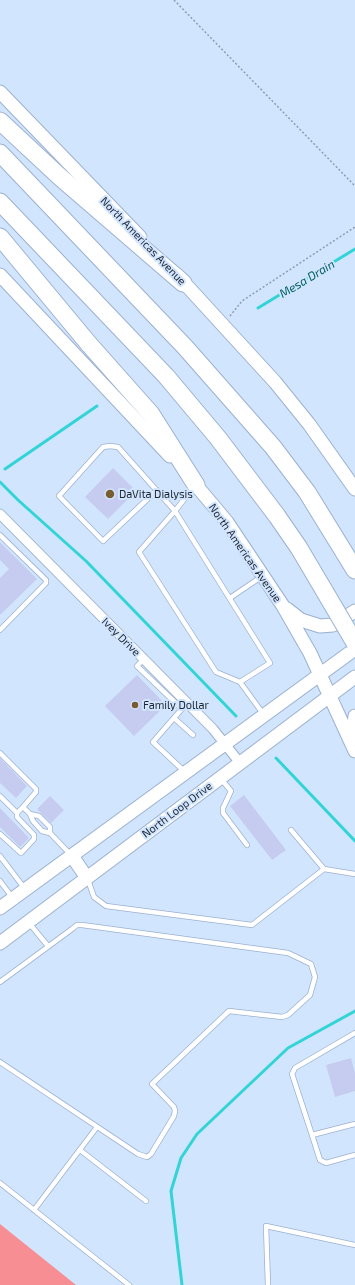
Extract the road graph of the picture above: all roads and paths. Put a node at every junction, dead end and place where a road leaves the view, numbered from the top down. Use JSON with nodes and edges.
{"nodes":[{"id":1,"x":174,"y":0,"type":"edge"},
{"id":2,"x":0,"y":92,"type":"edge"},
{"id":3,"x":0,"y":121,"type":"edge"},
{"id":4,"x":0,"y":153,"type":"edge"},
{"id":5,"x":355,"y":186,"type":"edge"},
{"id":6,"x":0,"y":202,"type":"edge"},
{"id":7,"x":355,"y":227,"type":"edge"},
{"id":8,"x":0,"y":237,"type":"edge"},
{"id":9,"x":0,"y":275,"type":"edge"},
{"id":10,"x":183,"y":282,"type":"junction"},
{"id":11,"x":223,"y":324,"type":"junction"},
{"id":12,"x":196,"y":485,"type":"junction"},
{"id":13,"x":355,"y":488,"type":"edge"},
{"id":14,"x":157,"y":490,"type":"junction"},
{"id":15,"x":175,"y":511,"type":"junction"},
{"id":16,"x":0,"y":514,"type":"edge"},
{"id":17,"x":0,"y":535,"type":"edge"},
{"id":18,"x":355,"y":570,"type":"edge"},
{"id":19,"x":263,"y":575,"type":"junction"},
{"id":20,"x":230,"y":598,"type":"junction"},
{"id":21,"x":283,"y":606,"type":"junction"},
{"id":22,"x":355,"y":611,"type":"edge"},
{"id":23,"x":0,"y":630,"type":"edge"},
{"id":24,"x":355,"y":643,"type":"edge"},
{"id":25,"x":355,"y":648,"type":"edge"},
{"id":26,"x":320,"y":673,"type":"junction"},
{"id":27,"x":355,"y":677,"type":"edge"},
{"id":28,"x":240,"y":682,"type":"junction"},
{"id":29,"x":330,"y":697,"type":"junction"},
{"id":30,"x":185,"y":706,"type":"junction"},
{"id":31,"x":264,"y":715,"type":"junction"},
{"id":32,"x":355,"y":716,"type":"edge"},
{"id":33,"x":174,"y":718,"type":"junction"},
{"id":34,"x":193,"y":735,"type":"dead end"},
{"id":35,"x":225,"y":744,"type":"junction"},
{"id":36,"x":353,"y":746,"type":"edge"},
{"id":37,"x":0,"y":753,"type":"edge"},
{"id":38,"x":240,"y":763,"type":"junction"},
{"id":39,"x":185,"y":772,"type":"junction"},
{"id":40,"x":220,"y":778,"type":"junction"},
{"id":41,"x":0,"y":796,"type":"edge"},
{"id":42,"x":23,"y":807,"type":"junction"},
{"id":43,"x":17,"y":813,"type":"junction"},
{"id":44,"x":30,"y":814,"type":"junction"},
{"id":45,"x":291,"y":830,"type":"dead end"},
{"id":46,"x":50,"y":833,"type":"junction"},
{"id":47,"x":0,"y":834,"type":"edge"},
{"id":48,"x":248,"y":845,"type":"dead end"},
{"id":49,"x":0,"y":856,"type":"edge"},
{"id":50,"x":72,"y":856,"type":"junction"},
{"id":51,"x":324,"y":869,"type":"junction"},
{"id":52,"x":355,"y":874,"type":"edge"},
{"id":53,"x":87,"y":878,"type":"junction"},
{"id":54,"x":0,"y":881,"type":"edge"},
{"id":55,"x":26,"y":890,"type":"junction"},
{"id":56,"x":14,"y":899,"type":"junction"},
{"id":57,"x":0,"y":908,"type":"edge"},
{"id":58,"x":29,"y":922,"type":"junction"},
{"id":59,"x":0,"y":943,"type":"edge"},
{"id":60,"x":48,"y":946,"type":"junction"},
{"id":61,"x":0,"y":982,"type":"edge"},
{"id":62,"x":355,"y":1033,"type":"edge"},
{"id":63,"x":0,"y":1062,"type":"edge"},
{"id":64,"x":355,"y":1124,"type":"edge"},
{"id":65,"x":97,"y":1127,"type":"junction"},
{"id":66,"x":312,"y":1136,"type":"junction"},
{"id":67,"x":80,"y":1150,"type":"junction"},
{"id":68,"x":355,"y":1155,"type":"edge"},
{"id":69,"x":0,"y":1183,"type":"edge"},
{"id":70,"x":146,"y":1201,"type":"dead end"},
{"id":71,"x":34,"y":1210,"type":"junction"},
{"id":72,"x":355,"y":1245,"type":"edge"},
{"id":73,"x":129,"y":1285,"type":"edge"},
{"id":74,"x":268,"y":1285,"type":"edge"}],
"edges":[{"from":1,"to":5,"type":"path"},
{"from":2,"to":10,"type":"main road","name":"North Americas Avenue"},
{"from":3,"to":10,"type":"highway"},
{"from":4,"to":18,"type":"highway"},
{"from":6,"to":24,"type":"highway","bridge":true},
{"from":7,"to":11,"type":"path"},
{"from":8,"to":12,"type":"highway"},
{"from":9,"to":12,"type":"main road","name":"North Americas Avenue"},
{"from":10,"to":11,"type":"main road","name":"North Americas Avenue"},
{"from":11,"to":13,"type":"main road","name":"North Americas Avenue"},
{"from":12,"to":15,"type":"lane"},
{"from":12,"to":19,"type":"main road","name":"North Americas Avenue"},
{"from":14,"to":14,"type":"lane"},
{"from":14,"to":15,"type":"lane"},
{"from":15,"to":20,"type":"lane"},
{"from":15,"to":28,"type":"lane"},
{"from":16,"to":30,"type":"street","name":"Ivey Drive"},
{"from":17,"to":23,"type":"lane"},
{"from":19,"to":20,"type":"lane"},
{"from":19,"to":21,"type":"main road","name":"North Americas Avenue"},
{"from":20,"to":28,"type":"lane"},
{"from":21,"to":22,"type":"main road"},
{"from":21,"to":26,"type":"main road","name":"North Americas Avenue"},
{"from":25,"to":26,"type":"main road"},
{"from":26,"to":29,"type":"main road","name":"North Americas Avenue"},
{"from":26,"to":31,"type":"main road"},
{"from":27,"to":29,"type":"main road","name":"North Loop Drive"},
{"from":28,"to":31,"type":"lane"},
{"from":29,"to":36,"type":"main road","name":"North Americas Avenue"},
{"from":29,"to":38,"type":"main road","name":"North Loop Drive"},
{"from":30,"to":33,"type":"lane"},
{"from":30,"to":35,"type":"street","name":"Ivey Drive"},
{"from":31,"to":35,"type":"main road"},
{"from":32,"to":36,"type":"main road"},
{"from":33,"to":34,"type":"lane"},
{"from":33,"to":39,"type":"lane"},
{"from":35,"to":38,"type":"street","name":"Ivey Drive"},
{"from":35,"to":39,"type":"main road"},
{"from":37,"to":42,"type":"lane"},
{"from":38,"to":40,"type":"main road","name":"North Loop Drive"},
{"from":39,"to":50,"type":"main road"},
{"from":40,"to":48,"type":"lane"},
{"from":40,"to":53,"type":"main road","name":"North Loop Drive"},
{"from":41,"to":43,"type":"lane"},
{"from":42,"to":43,"type":"lane"},
{"from":42,"to":44,"type":"lane"},
{"from":43,"to":47,"type":"lane"},
{"from":44,"to":46,"type":"lane"},
{"from":44,"to":46,"type":"lane"},
{"from":45,"to":51,"type":"lane"},
{"from":46,"to":50,"type":"lane"},
{"from":49,"to":55,"type":"lane"},
{"from":50,"to":53,"type":"main road"},
{"from":50,"to":55,"type":"main road"},
{"from":51,"to":52,"type":"lane"},
{"from":51,"to":53,"type":"lane"},
{"from":53,"to":58,"type":"main road","name":"North Loop Drive"},
{"from":54,"to":56,"type":"lane"},
{"from":55,"to":56,"type":"main road"},
{"from":56,"to":57,"type":"main road"},
{"from":58,"to":59,"type":"main road","name":"North Loop Drive"},
{"from":58,"to":60,"type":"lane"},
{"from":60,"to":61,"type":"lane"},
{"from":60,"to":65,"type":"lane"},
{"from":62,"to":66,"type":"lane"},
{"from":63,"to":65,"type":"lane"},
{"from":64,"to":66,"type":"lane"},
{"from":65,"to":67,"type":"lane"},
{"from":66,"to":68,"type":"lane"},
{"from":67,"to":70,"type":"lane"},
{"from":67,"to":71,"type":"lane"},
{"from":69,"to":71,"type":"lane"},
{"from":71,"to":73,"type":"lane"},
{"from":72,"to":74,"type":"lane"}]}
